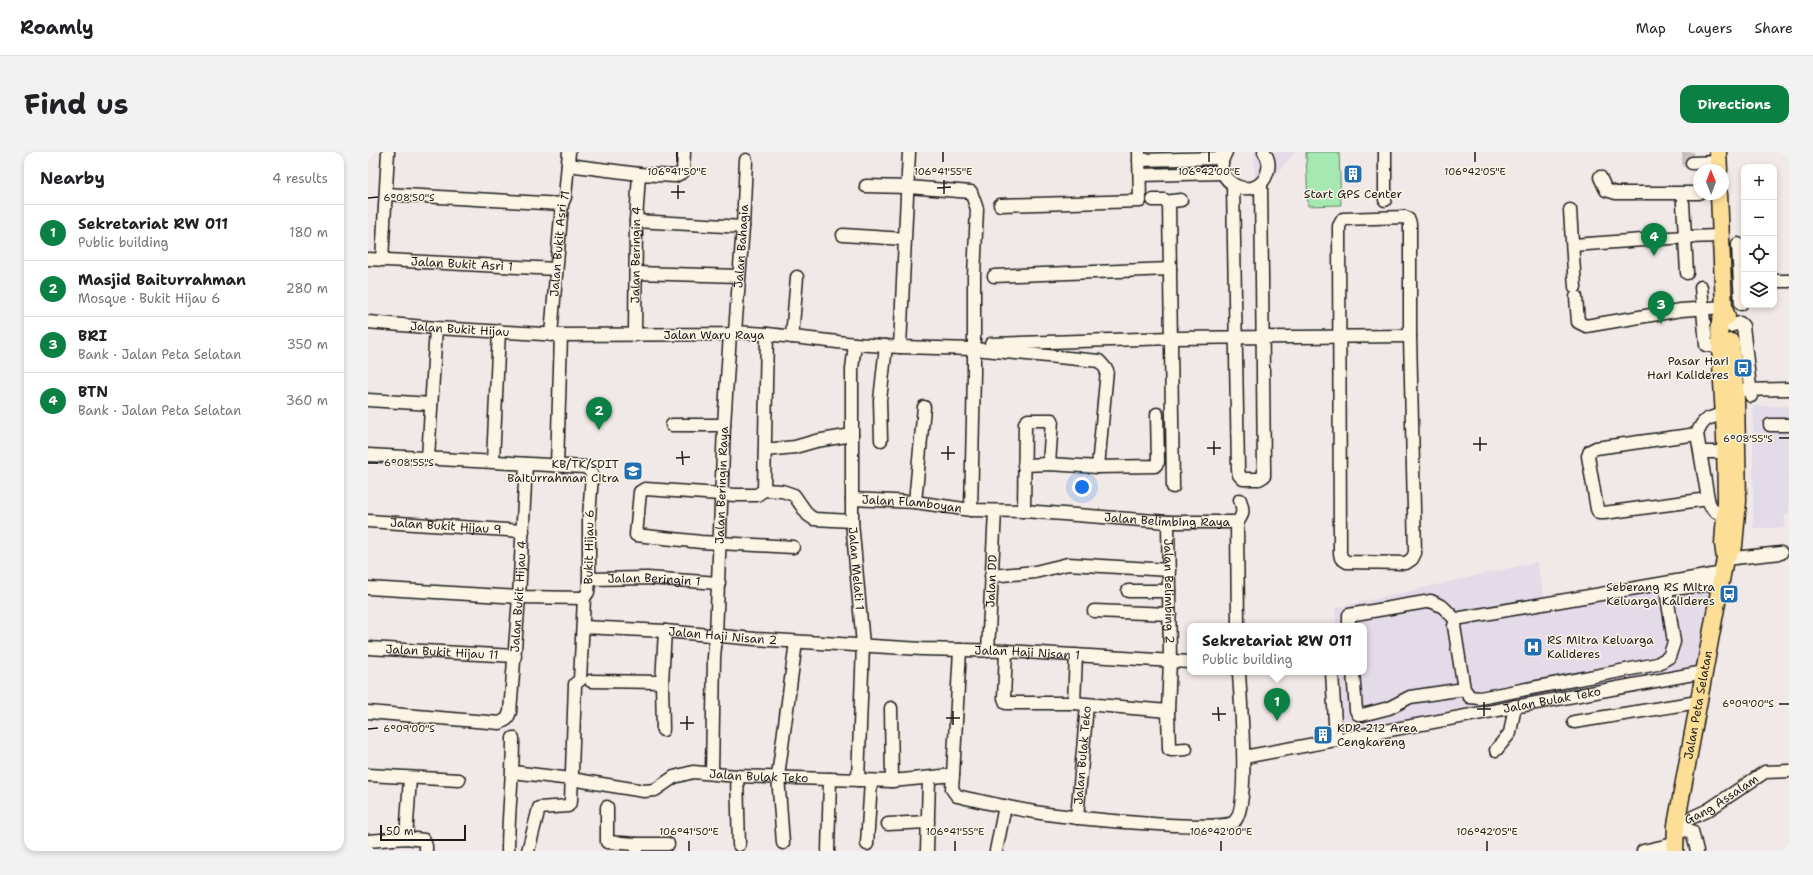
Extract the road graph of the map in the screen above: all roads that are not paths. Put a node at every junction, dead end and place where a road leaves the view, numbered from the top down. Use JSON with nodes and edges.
{"nodes":[{"id":1,"x":388,"y":152,"type":"edge"},
{"id":2,"x":569,"y":152,"type":"edge"},
{"id":3,"x":684,"y":152,"type":"edge"},
{"id":4,"x":909,"y":152,"type":"edge"},
{"id":5,"x":1385,"y":152,"type":"edge"},
{"id":6,"x":1268,"y":154,"type":"edge"},
{"id":7,"x":1225,"y":155,"type":"edge"},
{"id":8,"x":1139,"y":156,"type":"edge"},
{"id":9,"x":746,"y":160,"type":"dead end"},
{"id":10,"x":1718,"y":161,"type":"edge"},
{"id":11,"x":1692,"y":163,"type":"dead end"},
{"id":12,"x":568,"y":165,"type":"junction"},
{"id":13,"x":1223,"y":173,"type":"junction"},
{"id":14,"x":639,"y":174,"type":"junction"},
{"id":15,"x":1140,"y":175,"type":"junction"},
{"id":16,"x":1600,"y":177,"type":"dead end"},
{"id":17,"x":1261,"y":183,"type":"junction"},
{"id":18,"x":1233,"y":185,"type":"junction"},
{"id":19,"x":866,"y":186,"type":"dead end"},
{"id":20,"x":908,"y":187,"type":"junction"},
{"id":21,"x":1693,"y":193,"type":"edge"},
{"id":22,"x":386,"y":194,"type":"junction"},
{"id":23,"x":1153,"y":200,"type":"dead end"},
{"id":24,"x":1181,"y":200,"type":"dead end"},
{"id":25,"x":1385,"y":200,"type":"dead end"},
{"id":26,"x":1720,"y":200,"type":"edge"},
{"id":27,"x":1169,"y":203,"type":"junction"},
{"id":28,"x":1683,"y":203,"type":"dead end"},
{"id":29,"x":562,"y":204,"type":"junction"},
{"id":30,"x":1000,"y":205,"type":"dead end"},
{"id":31,"x":1570,"y":210,"type":"dead end"},
{"id":32,"x":636,"y":220,"type":"junction"},
{"id":33,"x":743,"y":227,"type":"junction"},
{"id":34,"x":843,"y":235,"type":"dead end"},
{"id":35,"x":1721,"y":236,"type":"junction"},
{"id":36,"x":1685,"y":237,"type":"junction"},
{"id":37,"x":904,"y":239,"type":"junction"},
{"id":38,"x":1738,"y":244,"type":"dead end"},
{"id":39,"x":1573,"y":245,"type":"junction"},
{"id":40,"x":368,"y":259,"type":"edge"},
{"id":41,"x":382,"y":260,"type":"junction"},
{"id":42,"x":556,"y":269,"type":"junction"},
{"id":43,"x":1170,"y":269,"type":"junction"},
{"id":44,"x":636,"y":272,"type":"junction"},
{"id":45,"x":1687,"y":273,"type":"dead end"},
{"id":46,"x":1741,"y":273,"type":"edge"},
{"id":47,"x":739,"y":276,"type":"junction"},
{"id":48,"x":994,"y":276,"type":"dead end"},
{"id":49,"x":798,"y":277,"type":"dead end"},
{"id":50,"x":1777,"y":281,"type":"edge"},
{"id":51,"x":1789,"y":281,"type":"edge"},
{"id":52,"x":1724,"y":283,"type":"junction"},
{"id":53,"x":1741,"y":283,"type":"edge"},
{"id":54,"x":1701,"y":287,"type":"dead end"},
{"id":55,"x":1724,"y":307,"type":"junction"},
{"id":56,"x":1702,"y":309,"type":"junction"},
{"id":57,"x":368,"y":322,"type":"edge"},
{"id":58,"x":436,"y":328,"type":"junction"},
{"id":59,"x":499,"y":331,"type":"junction"},
{"id":60,"x":733,"y":333,"type":"junction"},
{"id":61,"x":767,"y":334,"type":"junction"},
{"id":62,"x":556,"y":335,"type":"junction"},
{"id":63,"x":635,"y":335,"type":"junction"},
{"id":64,"x":1339,"y":336,"type":"junction"},
{"id":65,"x":1410,"y":336,"type":"junction"},
{"id":66,"x":792,"y":337,"type":"junction"},
{"id":67,"x":1236,"y":337,"type":"junction"},
{"id":68,"x":1171,"y":338,"type":"junction"},
{"id":69,"x":1262,"y":338,"type":"junction"},
{"id":70,"x":855,"y":344,"type":"junction"},
{"id":71,"x":991,"y":344,"type":"dead end"},
{"id":72,"x":886,"y":346,"type":"junction"},
{"id":73,"x":900,"y":347,"type":"junction"},
{"id":74,"x":1721,"y":348,"type":"junction"},
{"id":75,"x":974,"y":349,"type":"junction"},
{"id":76,"x":1789,"y":389,"type":"edge"},
{"id":77,"x":1743,"y":393,"type":"junction"},
{"id":78,"x":1789,"y":395,"type":"edge"},
{"id":79,"x":368,"y":400,"type":"edge"},
{"id":80,"x":431,"y":404,"type":"junction"},
{"id":81,"x":924,"y":407,"type":"dead end"},
{"id":82,"x":1157,"y":414,"type":"dead end"},
{"id":83,"x":1724,"y":415,"type":"junction"},
{"id":84,"x":672,"y":425,"type":"dead end"},
{"id":85,"x":724,"y":425,"type":"junction"},
{"id":86,"x":1770,"y":425,"type":"dead end"},
{"id":87,"x":1789,"y":425,"type":"edge"},
{"id":88,"x":1697,"y":434,"type":"junction"},
{"id":89,"x":852,"y":435,"type":"junction"},
{"id":90,"x":881,"y":440,"type":"dead end"},
{"id":91,"x":765,"y":450,"type":"junction"},
{"id":92,"x":1701,"y":452,"type":"junction"},
{"id":93,"x":1725,"y":452,"type":"junction"},
{"id":94,"x":368,"y":455,"type":"edge"},
{"id":95,"x":428,"y":458,"type":"junction"},
{"id":96,"x":493,"y":461,"type":"junction"},
{"id":97,"x":526,"y":464,"type":"junction"},
{"id":98,"x":1048,"y":464,"type":"junction"},
{"id":99,"x":1024,"y":465,"type":"junction"},
{"id":100,"x":557,"y":466,"type":"junction"},
{"id":101,"x":1098,"y":466,"type":"junction"},
{"id":102,"x":1172,"y":487,"type":"dead end"},
{"id":103,"x":764,"y":490,"type":"junction"},
{"id":104,"x":722,"y":494,"type":"junction"},
{"id":105,"x":852,"y":499,"type":"junction"},
{"id":106,"x":1708,"y":499,"type":"junction"},
{"id":107,"x":1240,"y":500,"type":"dead end"},
{"id":108,"x":915,"y":502,"type":"junction"},
{"id":109,"x":971,"y":510,"type":"junction"},
{"id":110,"x":995,"y":511,"type":"junction"},
{"id":111,"x":1024,"y":511,"type":"junction"},
{"id":112,"x":1726,"y":517,"type":"junction"},
{"id":113,"x":852,"y":520,"type":"junction"},
{"id":114,"x":368,"y":521,"type":"edge"},
{"id":115,"x":1168,"y":522,"type":"junction"},
{"id":116,"x":1237,"y":526,"type":"junction"},
{"id":117,"x":523,"y":531,"type":"junction"},
{"id":118,"x":720,"y":543,"type":"junction"},
{"id":119,"x":793,"y":547,"type":"dead end"},
{"id":120,"x":1781,"y":553,"type":"dead end"},
{"id":121,"x":1169,"y":570,"type":"junction"},
{"id":122,"x":1723,"y":571,"type":"junction"},
{"id":123,"x":991,"y":576,"type":"junction"},
{"id":124,"x":589,"y":579,"type":"junction"},
{"id":125,"x":719,"y":583,"type":"junction"},
{"id":126,"x":1665,"y":587,"type":"junction"},
{"id":127,"x":368,"y":588,"type":"edge"},
{"id":128,"x":1128,"y":591,"type":"dead end"},
{"id":129,"x":1169,"y":592,"type":"junction"},
{"id":130,"x":519,"y":597,"type":"junction"},
{"id":131,"x":584,"y":598,"type":"junction"},
{"id":132,"x":1094,"y":611,"type":"dead end"},
{"id":133,"x":1170,"y":614,"type":"junction"},
{"id":134,"x":1456,"y":620,"type":"junction"},
{"id":135,"x":1238,"y":623,"type":"edge"},
{"id":136,"x":1349,"y":623,"type":"edge"},
{"id":137,"x":583,"y":627,"type":"junction"},
{"id":138,"x":665,"y":631,"type":"junction"},
{"id":139,"x":716,"y":636,"type":"junction"},
{"id":140,"x":796,"y":642,"type":"junction"},
{"id":141,"x":863,"y":645,"type":"junction"},
{"id":142,"x":368,"y":648,"type":"edge"},
{"id":143,"x":960,"y":650,"type":"junction"},
{"id":144,"x":988,"y":651,"type":"junction"},
{"id":145,"x":1006,"y":652,"type":"junction"},
{"id":146,"x":1076,"y":655,"type":"junction"},
{"id":147,"x":515,"y":656,"type":"junction"},
{"id":148,"x":1170,"y":660,"type":"junction"},
{"id":149,"x":1187,"y":662,"type":"edge"},
{"id":150,"x":1704,"y":672,"type":"junction"},
{"id":151,"x":1239,"y":675,"type":"edge"},
{"id":152,"x":1332,"y":675,"type":"edge"},
{"id":153,"x":1353,"y":675,"type":"edge"},
{"id":154,"x":586,"y":681,"type":"junction"},
{"id":155,"x":662,"y":682,"type":"junction"},
{"id":156,"x":1464,"y":689,"type":"junction"},
{"id":157,"x":1698,"y":702,"type":"junction"},
{"id":158,"x":1074,"y":704,"type":"junction"},
{"id":159,"x":1087,"y":705,"type":"junction"},
{"id":160,"x":1515,"y":706,"type":"junction"},
{"id":161,"x":891,"y":708,"type":"dead end"},
{"id":162,"x":1168,"y":711,"type":"junction"},
{"id":163,"x":368,"y":712,"type":"edge"},
{"id":164,"x":1574,"y":722,"type":"dead end"},
{"id":165,"x":663,"y":730,"type":"dead end"},
{"id":166,"x":513,"y":738,"type":"dead end"},
{"id":167,"x":1336,"y":740,"type":"junction"},
{"id":168,"x":1186,"y":749,"type":"dead end"},
{"id":169,"x":1496,"y":750,"type":"dead end"},
{"id":170,"x":1244,"y":757,"type":"junction"},
{"id":171,"x":1789,"y":771,"type":"edge"},
{"id":172,"x":513,"y":772,"type":"junction"},
{"id":173,"x":712,"y":773,"type":"junction"},
{"id":174,"x":953,"y":775,"type":"junction"},
{"id":175,"x":368,"y":776,"type":"edge"},
{"id":176,"x":737,"y":776,"type":"junction"},
{"id":177,"x":778,"y":776,"type":"junction"},
{"id":178,"x":410,"y":778,"type":"junction"},
{"id":179,"x":571,"y":779,"type":"junction"},
{"id":180,"x":830,"y":779,"type":"junction"},
{"id":181,"x":929,"y":779,"type":"junction"},
{"id":182,"x":459,"y":780,"type":"dead end"},
{"id":183,"x":858,"y":780,"type":"junction"},
{"id":184,"x":871,"y":781,"type":"junction"},
{"id":185,"x":892,"y":781,"type":"junction"},
{"id":186,"x":1005,"y":806,"type":"junction"},
{"id":187,"x":607,"y":807,"type":"dead end"},
{"id":188,"x":1077,"y":818,"type":"junction"},
{"id":189,"x":928,"y":822,"type":"junction"},
{"id":190,"x":888,"y":824,"type":"dead end"},
{"id":191,"x":1679,"y":834,"type":"edge"},
{"id":192,"x":406,"y":838,"type":"junction"},
{"id":193,"x":368,"y":841,"type":"edge"},
{"id":194,"x":783,"y":843,"type":"dead end"},
{"id":195,"x":668,"y":844,"type":"dead end"},
{"id":196,"x":867,"y":844,"type":"dead end"},
{"id":197,"x":739,"y":845,"type":"dead end"},
{"id":198,"x":636,"y":847,"type":"edge"},
{"id":199,"x":426,"y":851,"type":"edge"},
{"id":200,"x":508,"y":851,"type":"edge"},
{"id":201,"x":528,"y":851,"type":"edge"},
{"id":202,"x":828,"y":851,"type":"edge"},
{"id":203,"x":927,"y":851,"type":"edge"},
{"id":204,"x":996,"y":851,"type":"edge"},
{"id":205,"x":1643,"y":851,"type":"edge"},
{"id":206,"x":1697,"y":851,"type":"edge"}],
"edges":[{"from":1,"to":22,"type":"street"},
{"from":2,"to":12,"type":"street","name":"Jalan Bukit Asri 11"},
{"from":3,"to":14,"type":"street"},
{"from":4,"to":20,"type":"street"},
{"from":5,"to":25,"type":"street"},
{"from":6,"to":17,"type":"street"},
{"from":7,"to":8,"type":"street"},
{"from":7,"to":13,"type":"street"},
{"from":8,"to":15,"type":"street"},
{"from":9,"to":33,"type":"street","name":"Jalan Bahagia"},
{"from":10,"to":11,"type":"street"},
{"from":12,"to":14,"type":"street"},
{"from":12,"to":29,"type":"street","name":"Jalan Bukit Asri 11"},
{"from":13,"to":15,"type":"street"},
{"from":13,"to":18,"type":"street"},
{"from":14,"to":32,"type":"street","name":"Jalan Beringin 4"},
{"from":15,"to":30,"type":"street"},
{"from":16,"to":21,"type":"street"},
{"from":17,"to":18,"type":"street"},
{"from":17,"to":69,"type":"street"},
{"from":18,"to":67,"type":"street"},
{"from":19,"to":20,"type":"street"},
{"from":20,"to":37,"type":"street"},
{"from":20,"to":75,"type":"street"},
{"from":22,"to":29,"type":"street"},
{"from":22,"to":41,"type":"street"},
{"from":23,"to":27,"type":"street"},
{"from":24,"to":27,"type":"street"},
{"from":26,"to":35,"type":"main road","name":"Jalan Peta Selatan"},
{"from":27,"to":43,"type":"street"},
{"from":28,"to":36,"type":"street"},
{"from":29,"to":42,"type":"street","name":"Jalan Bukit Asri 11"},
{"from":31,"to":39,"type":"street"},
{"from":32,"to":33,"type":"street"},
{"from":32,"to":44,"type":"street","name":"Jalan Beringin 4"},
{"from":33,"to":47,"type":"street","name":"Jalan Bahagia"},
{"from":34,"to":37,"type":"street"},
{"from":35,"to":36,"type":"street"},
{"from":35,"to":52,"type":"main road","name":"Jalan Peta Selatan"},
{"from":36,"to":39,"type":"street"},
{"from":36,"to":45,"type":"street"},
{"from":37,"to":73,"type":"street"},
{"from":38,"to":46,"type":"street"},
{"from":39,"to":56,"type":"street"},
{"from":40,"to":41,"type":"street","name":"Jalan Bukit Asri 1"},
{"from":41,"to":42,"type":"street","name":"Jalan Bukit Asri 1"},
{"from":42,"to":62,"type":"street","name":"Jalan Bukit Asri 11"},
{"from":43,"to":48,"type":"street"},
{"from":43,"to":68,"type":"street"},
{"from":44,"to":47,"type":"street"},
{"from":44,"to":63,"type":"street","name":"Jalan Beringin 4"},
{"from":47,"to":60,"type":"street","name":"Jalan Bahagia"},
{"from":49,"to":66,"type":"street"},
{"from":50,"to":51,"type":"street"},
{"from":52,"to":53,"type":"street"},
{"from":52,"to":55,"type":"main road","name":"Jalan Peta Selatan"},
{"from":54,"to":56,"type":"street"},
{"from":55,"to":56,"type":"street"},
{"from":55,"to":74,"type":"main road","name":"Jalan Peta Selatan"},
{"from":55,"to":77,"type":"main road","name":"Jalan Peta Selatan"},
{"from":56,"to":74,"type":"street"},
{"from":57,"to":58,"type":"street","name":"Jalan Bukit Hijau"},
{"from":58,"to":59,"type":"street","name":"Jalan Bukit Hijau"},
{"from":58,"to":80,"type":"street"},
{"from":59,"to":62,"type":"street","name":"Jalan Bukit Hijau"},
{"from":59,"to":96,"type":"street"},
{"from":60,"to":61,"type":"street","name":"Jalan Waru Raya"},
{"from":60,"to":63,"type":"street","name":"Jalan Waru Raya"},
{"from":60,"to":85,"type":"street","name":"Jalan Beringin Raya"},
{"from":61,"to":66,"type":"street","name":"Jalan Waru Raya"},
{"from":61,"to":91,"type":"street"},
{"from":62,"to":63,"type":"street","name":"Jalan Waru Raya"},
{"from":62,"to":100,"type":"street","name":"Jalan Bukit Asri 11"},
{"from":64,"to":65,"type":"street"},
{"from":64,"to":65,"type":"street"},
{"from":64,"to":65,"type":"street"},
{"from":64,"to":69,"type":"street"},
{"from":66,"to":70,"type":"street","name":"Jalan Waru Raya"},
{"from":67,"to":68,"type":"street"},
{"from":67,"to":69,"type":"street"},
{"from":67,"to":69,"type":"street"},
{"from":68,"to":71,"type":"street"},
{"from":68,"to":102,"type":"street"},
{"from":70,"to":72,"type":"street","name":"Jalan Waru Raya"},
{"from":70,"to":89,"type":"street"},
{"from":72,"to":73,"type":"street","name":"Jalan Waru Raya"},
{"from":72,"to":90,"type":"street"},
{"from":73,"to":75,"type":"street","name":"Jalan Waru Raya"},
{"from":74,"to":83,"type":"main road","name":"Jalan Peta Selatan"},
{"from":75,"to":101,"type":"street","name":"Jalan Waru Raya"},
{"from":75,"to":109,"type":"street"},
{"from":76,"to":77,"type":"street"},
{"from":77,"to":78,"type":"street"},
{"from":77,"to":122,"type":"main road","name":"Jalan Peta Selatan"},
{"from":79,"to":80,"type":"street"},
{"from":80,"to":95,"type":"street"},
{"from":81,"to":108,"type":"street"},
{"from":82,"to":101,"type":"street"},
{"from":83,"to":88,"type":"street"},
{"from":83,"to":93,"type":"main road","name":"Jalan Peta Selatan"},
{"from":84,"to":85,"type":"street"},
{"from":85,"to":104,"type":"street","name":"Jalan Beringin Raya"},
{"from":86,"to":87,"type":"street"},
{"from":88,"to":92,"type":"street"},
{"from":88,"to":106,"type":"street"},
{"from":89,"to":91,"type":"street"},
{"from":89,"to":105,"type":"street"},
{"from":91,"to":103,"type":"street"},
{"from":92,"to":93,"type":"street"},
{"from":92,"to":106,"type":"street"},
{"from":93,"to":112,"type":"main road","name":"Jalan Peta Selatan"},
{"from":94,"to":95,"type":"street","name":"Bukit Hijau 6"},
{"from":95,"to":96,"type":"street","name":"Bukit Hijau 6"},
{"from":96,"to":97,"type":"street","name":"Bukit Hijau 6"},
{"from":97,"to":100,"type":"street","name":"Bukit Hijau 6"},
{"from":97,"to":117,"type":"street","name":"Jalan Bukit Hijau 4"},
{"from":98,"to":99,"type":"street"},
{"from":98,"to":99,"type":"street"},
{"from":98,"to":101,"type":"street"},
{"from":99,"to":111,"type":"street"},
{"from":100,"to":124,"type":"street","name":"Bukit Hijau 6"},
{"from":103,"to":104,"type":"street","name":"Jalan Melati 1"},
{"from":103,"to":113,"type":"street","name":"Jalan Melati 1"},
{"from":104,"to":118,"type":"street","name":"Jalan Beringin Raya"},
{"from":104,"to":118,"type":"street","name":"Jalan Melati 1"},
{"from":105,"to":108,"type":"street","name":"Jalan Flamboyan"},
{"from":105,"to":113,"type":"street"},
{"from":106,"to":112,"type":"street"},
{"from":107,"to":116,"type":"street"},
{"from":108,"to":109,"type":"street","name":"Jalan Flamboyan"},
{"from":109,"to":110,"type":"street","name":"Jalan Flamboyan"},
{"from":110,"to":111,"type":"street","name":"Jalan Belimbing Raya"},
{"from":110,"to":123,"type":"street","name":"Jalan DD"},
{"from":111,"to":115,"type":"street","name":"Jalan Belimbing Raya"},
{"from":112,"to":122,"type":"main road","name":"Jalan Peta Selatan"},
{"from":113,"to":141,"type":"street","name":"Jalan Melati 1"},
{"from":114,"to":117,"type":"street","name":"Jalan Bukit Hijau 9"},
{"from":115,"to":116,"type":"street","name":"Jalan Belimbing Raya"},
{"from":115,"to":121,"type":"street","name":"Jalan Belimbing 2"},
{"from":116,"to":135,"type":"street","name":"Jalan Belimbing Raya"},
{"from":117,"to":130,"type":"street","name":"Jalan Bukit Hijau 4"},
{"from":118,"to":119,"type":"street"},
{"from":118,"to":125,"type":"street","name":"Jalan Beringin Raya"},
{"from":120,"to":122,"type":"street"},
{"from":121,"to":123,"type":"street"},
{"from":121,"to":129,"type":"street","name":"Jalan Belimbing 2"},
{"from":122,"to":126,"type":"street"},
{"from":122,"to":150,"type":"main road","name":"Jalan Peta Selatan"},
{"from":123,"to":144,"type":"street","name":"Jalan DD"},
{"from":124,"to":125,"type":"street","name":"Jalan Beringin 1"},
{"from":124,"to":131,"type":"street","name":"Bukit Hijau 6"},
{"from":125,"to":139,"type":"street","name":"Jalan Beringin Raya"},
{"from":126,"to":134,"type":"street"},
{"from":126,"to":156,"type":"street"},
{"from":127,"to":130,"type":"street"},
{"from":128,"to":129,"type":"street"},
{"from":129,"to":133,"type":"street","name":"Jalan Belimbing 2"},
{"from":130,"to":131,"type":"street"},
{"from":130,"to":147,"type":"street","name":"Jalan Bukit Hijau 4"},
{"from":131,"to":137,"type":"street","name":"Bukit Hijau 6"},
{"from":132,"to":133,"type":"street"},
{"from":133,"to":148,"type":"street","name":"Jalan Belimbing 2"},
{"from":134,"to":136,"type":"street"},
{"from":134,"to":156,"type":"street"},
{"from":137,"to":138,"type":"street","name":"Jalan Haji Nisan 2"},
{"from":137,"to":154,"type":"street","name":"Bukit Hijau 6"},
{"from":138,"to":139,"type":"street","name":"Jalan Haji Nisan 2"},
{"from":138,"to":155,"type":"street"},
{"from":139,"to":140,"type":"street","name":"Jalan Haji Nisan 2"},
{"from":139,"to":173,"type":"street","name":"Jalan Beringin Raya"},
{"from":140,"to":141,"type":"street","name":"Jalan Haji Nisan 2"},
{"from":140,"to":177,"type":"street"},
{"from":141,"to":143,"type":"street","name":"Jalan Haji Nisan 1"},
{"from":141,"to":183,"type":"street","name":"Jalan Melati 1"},
{"from":142,"to":147,"type":"street","name":"Jalan Bukit Hijau 11"},
{"from":143,"to":144,"type":"street","name":"Jalan Haji Nisan 1"},
{"from":143,"to":174,"type":"street","name":"Jalan Bulak Teko"},
{"from":144,"to":145,"type":"street","name":"Jalan Haji Nisan 1"},
{"from":145,"to":146,"type":"street","name":"Jalan Haji Nisan 1"},
{"from":145,"to":158,"type":"street"},
{"from":146,"to":148,"type":"street","name":"Jalan Haji Nisan 1"},
{"from":146,"to":158,"type":"street","name":"Jalan Bulak Teko"},
{"from":147,"to":163,"type":"street","name":"Jalan Bukit Hijau 4"},
{"from":148,"to":149,"type":"street","name":"Jalan Haji Nisan 1"},
{"from":148,"to":162,"type":"street","name":"Jalan Belimbing 2"},
{"from":150,"to":157,"type":"main road","name":"Jalan Peta Selatan"},
{"from":150,"to":160,"type":"street","name":"Jalan Bulak Teko"},
{"from":151,"to":170,"type":"street"},
{"from":152,"to":167,"type":"street"},
{"from":153,"to":156,"type":"street"},
{"from":154,"to":155,"type":"street"},
{"from":154,"to":179,"type":"street","name":"Bukit Hijau 6"},
{"from":155,"to":165,"type":"street"},
{"from":157,"to":164,"type":"street"},
{"from":157,"to":191,"type":"main road","name":"Jalan Peta Selatan"},
{"from":158,"to":159,"type":"street","name":"Jalan Bulak Teko"},
{"from":159,"to":162,"type":"street"},
{"from":159,"to":188,"type":"street","name":"Jalan Bulak Teko"},
{"from":160,"to":167,"type":"street","name":"Jalan Bulak Teko"},
{"from":160,"to":169,"type":"street"},
{"from":161,"to":185,"type":"street"},
{"from":162,"to":168,"type":"street","name":"Jalan Belimbing 2"},
{"from":166,"to":172,"type":"street"},
{"from":167,"to":170,"type":"street","name":"Jalan Bulak Teko"},
{"from":170,"to":188,"type":"street","name":"Jalan Bulak Teko"},
{"from":171,"to":191,"type":"street","name":"Gang Assalam"},
{"from":172,"to":179,"type":"street","name":"Jalan Bulak Teko"},
{"from":172,"to":200,"type":"street"},
{"from":173,"to":176,"type":"street","name":"Jalan Bulak Teko"},
{"from":173,"to":179,"type":"street","name":"Jalan Bulak Teko"},
{"from":174,"to":181,"type":"street","name":"Jalan Bulak Teko"},
{"from":174,"to":186,"type":"street","name":"Jalan Bulak Teko"},
{"from":175,"to":178,"type":"street"},
{"from":176,"to":177,"type":"street","name":"Jalan Bulak Teko"},
{"from":176,"to":197,"type":"street"},
{"from":177,"to":180,"type":"street","name":"Jalan Bulak Teko"},
{"from":177,"to":194,"type":"street"},
{"from":178,"to":182,"type":"street"},
{"from":178,"to":192,"type":"street"},
{"from":179,"to":201,"type":"street","name":"Bukit Hijau 6"},
{"from":180,"to":183,"type":"street","name":"Jalan Bulak Teko"},
{"from":180,"to":202,"type":"street"},
{"from":181,"to":185,"type":"street","name":"Jalan Bulak Teko"},
{"from":181,"to":189,"type":"street"},
{"from":183,"to":184,"type":"street","name":"Jalan Bulak Teko"},
{"from":184,"to":185,"type":"street","name":"Jalan Bulak Teko"},
{"from":184,"to":196,"type":"street"},
{"from":186,"to":188,"type":"street","name":"Jalan Bulak Teko"},
{"from":186,"to":204,"type":"street"},
{"from":187,"to":198,"type":"street"},
{"from":189,"to":190,"type":"street"},
{"from":189,"to":203,"type":"street"},
{"from":191,"to":205,"type":"street","name":"Gang Assalam"},
{"from":191,"to":206,"type":"street"},
{"from":192,"to":193,"type":"street"},
{"from":192,"to":199,"type":"street"},
{"from":195,"to":198,"type":"street"}]}
